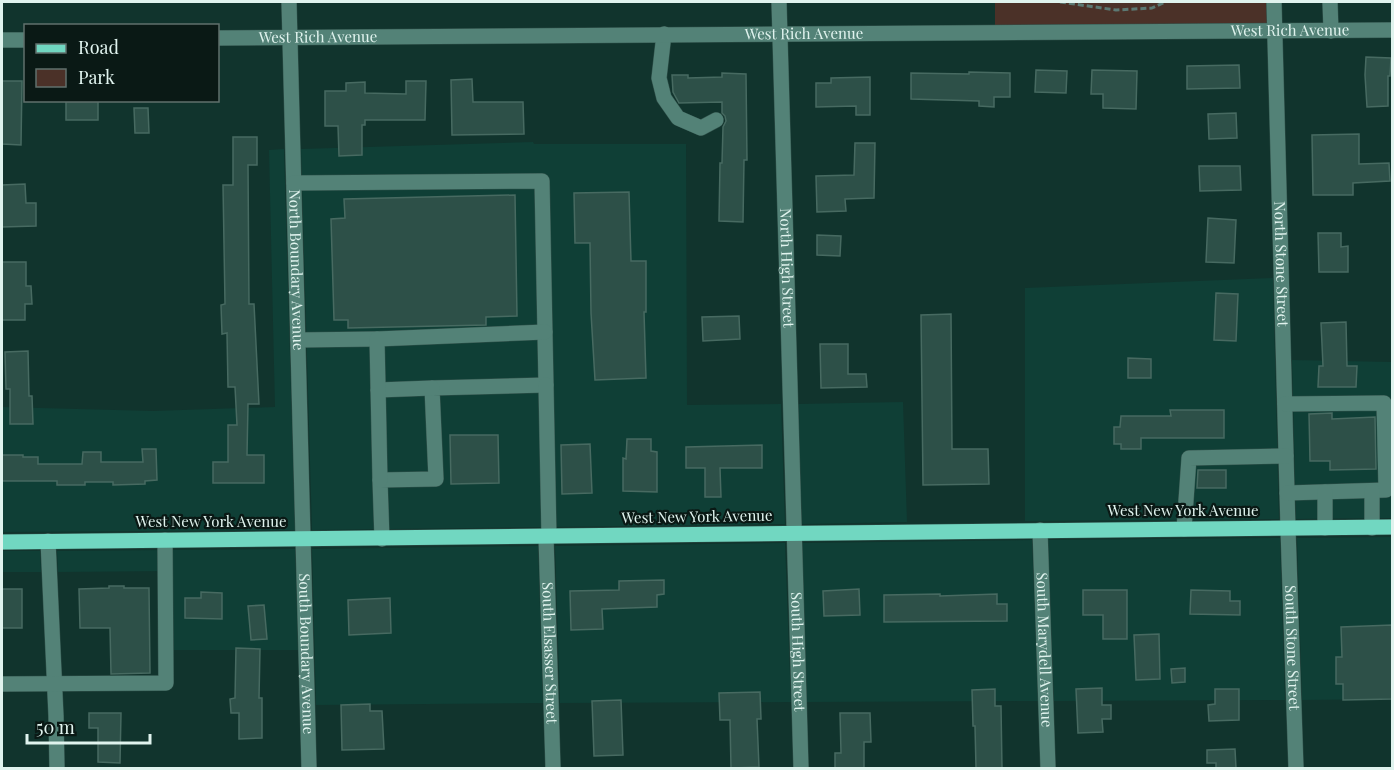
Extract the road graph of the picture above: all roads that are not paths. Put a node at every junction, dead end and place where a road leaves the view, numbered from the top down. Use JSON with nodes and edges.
{"nodes":[{"id":1,"x":289,"y":2,"type":"edge"},
{"id":2,"x":779,"y":2,"type":"edge"},
{"id":3,"x":1274,"y":2,"type":"edge"},
{"id":4,"x":1330,"y":2,"type":"edge"},
{"id":5,"x":1392,"y":30,"type":"edge"},
{"id":6,"x":1275,"y":31,"type":"junction"},
{"id":7,"x":1331,"y":31,"type":"junction"},
{"id":8,"x":664,"y":34,"type":"junction"},
{"id":9,"x":780,"y":34,"type":"junction"},
{"id":10,"x":290,"y":37,"type":"junction"},
{"id":11,"x":219,"y":38,"type":"edge"},
{"id":12,"x":2,"y":40,"type":"edge"},
{"id":13,"x":24,"y":40,"type":"edge"},
{"id":14,"x":717,"y":120,"type":"dead end"},
{"id":15,"x":294,"y":183,"type":"junction"},
{"id":16,"x":545,"y":332,"type":"junction"},
{"id":17,"x":298,"y":339,"type":"junction"},
{"id":18,"x":377,"y":339,"type":"junction"},
{"id":19,"x":546,"y":385,"type":"junction"},
{"id":20,"x":432,"y":388,"type":"junction"},
{"id":21,"x":378,"y":390,"type":"junction"},
{"id":22,"x":1285,"y":404,"type":"junction"},
{"id":23,"x":1286,"y":456,"type":"junction"},
{"id":24,"x":380,"y":480,"type":"junction"},
{"id":25,"x":1372,"y":491,"type":"junction"},
{"id":26,"x":1325,"y":492,"type":"junction"},
{"id":27,"x":1287,"y":493,"type":"junction"},
{"id":28,"x":1392,"y":527,"type":"edge"},
{"id":29,"x":1325,"y":528,"type":"junction"},
{"id":30,"x":1372,"y":528,"type":"junction"},
{"id":31,"x":1184,"y":529,"type":"junction"},
{"id":32,"x":1288,"y":529,"type":"junction"},
{"id":33,"x":1040,"y":530,"type":"junction"},
{"id":34,"x":793,"y":534,"type":"junction"},
{"id":35,"x":548,"y":537,"type":"junction"},
{"id":36,"x":382,"y":538,"type":"junction"},
{"id":37,"x":303,"y":539,"type":"junction"},
{"id":38,"x":165,"y":540,"type":"junction"},
{"id":39,"x":48,"y":541,"type":"junction"},
{"id":40,"x":2,"y":542,"type":"edge"},
{"id":41,"x":55,"y":683,"type":"junction"},
{"id":42,"x":2,"y":684,"type":"edge"},
{"id":43,"x":57,"y":768,"type":"edge"},
{"id":44,"x":309,"y":768,"type":"edge"},
{"id":45,"x":553,"y":768,"type":"edge"},
{"id":46,"x":801,"y":768,"type":"edge"},
{"id":47,"x":1048,"y":768,"type":"edge"},
{"id":48,"x":1296,"y":768,"type":"edge"}],
"edges":[{"from":1,"to":10,"type":"street","name":"North Boundary Avenue"},
{"from":2,"to":9,"type":"street","name":"North High Street"},
{"from":3,"to":6,"type":"street","name":"North Stone Street"},
{"from":4,"to":7,"type":"street"},
{"from":5,"to":7,"type":"street","name":"West Rich Avenue"},
{"from":6,"to":7,"type":"street","name":"West Rich Avenue"},
{"from":6,"to":9,"type":"street","name":"West Rich Avenue"},
{"from":6,"to":22,"type":"street","name":"North Stone Street"},
{"from":8,"to":9,"type":"street","name":"West Rich Avenue"},
{"from":8,"to":10,"type":"street","name":"West Rich Avenue"},
{"from":8,"to":14,"type":"street"},
{"from":9,"to":34,"type":"street","name":"North High Street"},
{"from":10,"to":11,"type":"street","name":"West Rich Avenue"},
{"from":10,"to":15,"type":"street","name":"North Boundary Avenue"},
{"from":12,"to":13,"type":"street"},
{"from":15,"to":16,"type":"street","name":"South Elsasser Street"},
{"from":15,"to":17,"type":"street","name":"North Boundary Avenue"},
{"from":16,"to":18,"type":"street"},
{"from":16,"to":19,"type":"street","name":"South Elsasser Street"},
{"from":17,"to":18,"type":"street"},
{"from":17,"to":37,"type":"street","name":"North Boundary Avenue"},
{"from":18,"to":21,"type":"street"},
{"from":19,"to":20,"type":"street"},
{"from":19,"to":35,"type":"street","name":"South Elsasser Street"},
{"from":20,"to":21,"type":"street"},
{"from":20,"to":24,"type":"street"},
{"from":21,"to":24,"type":"street"},
{"from":22,"to":23,"type":"street","name":"North Stone Street"},
{"from":22,"to":25,"type":"street"},
{"from":23,"to":27,"type":"street","name":"North Stone Street"},
{"from":23,"to":31,"type":"street"},
{"from":24,"to":36,"type":"street"},
{"from":25,"to":26,"type":"street"},
{"from":25,"to":30,"type":"street"},
{"from":26,"to":27,"type":"street"},
{"from":26,"to":29,"type":"street"},
{"from":27,"to":32,"type":"street","name":"North Stone Street"},
{"from":28,"to":30,"type":"main road","name":"West New York Avenue"},
{"from":29,"to":30,"type":"main road","name":"West New York Avenue"},
{"from":29,"to":32,"type":"main road","name":"West New York Avenue"},
{"from":31,"to":32,"type":"main road","name":"West New York Avenue"},
{"from":31,"to":33,"type":"main road","name":"West New York Avenue"},
{"from":32,"to":48,"type":"street","name":"South Stone Street"},
{"from":33,"to":34,"type":"main road","name":"West New York Avenue"},
{"from":33,"to":47,"type":"street","name":"South Marydell Avenue"},
{"from":34,"to":35,"type":"main road","name":"West New York Avenue"},
{"from":34,"to":46,"type":"street","name":"South High Street"},
{"from":35,"to":36,"type":"main road","name":"West New York Avenue"},
{"from":35,"to":45,"type":"street","name":"South Elsasser Street"},
{"from":36,"to":37,"type":"main road","name":"West New York Avenue"},
{"from":37,"to":38,"type":"main road","name":"West New York Avenue"},
{"from":37,"to":44,"type":"street","name":"South Boundary Avenue"},
{"from":38,"to":39,"type":"main road","name":"West New York Avenue"},
{"from":38,"to":41,"type":"street"},
{"from":39,"to":40,"type":"main road","name":"West New York Avenue"},
{"from":39,"to":41,"type":"street"},
{"from":41,"to":42,"type":"street"},
{"from":41,"to":43,"type":"street"}]}
